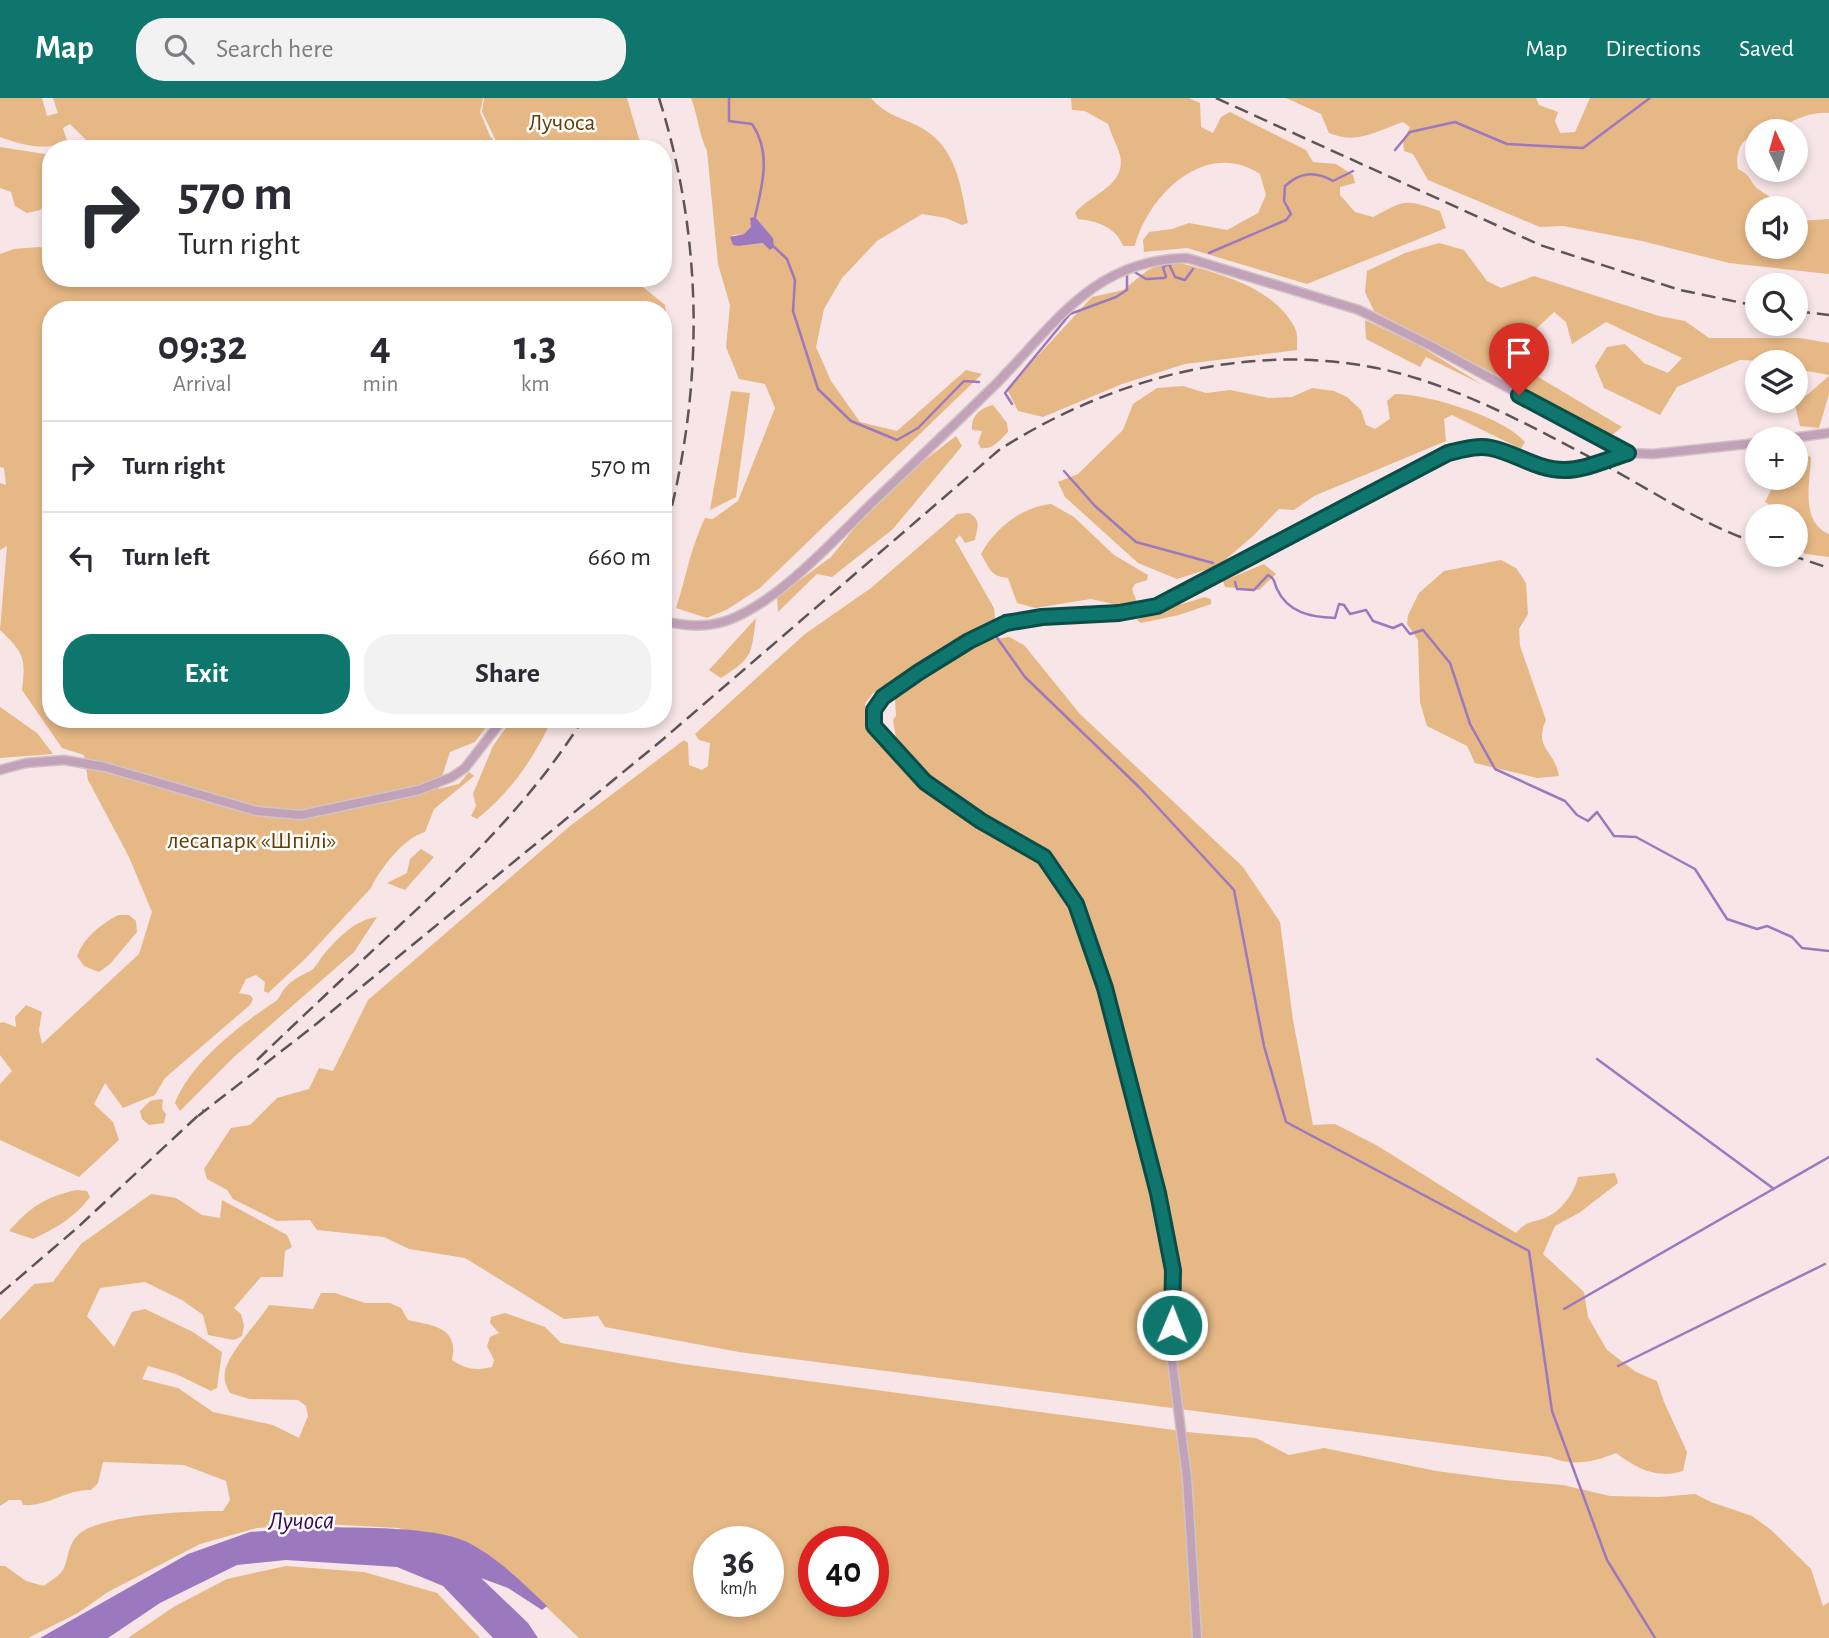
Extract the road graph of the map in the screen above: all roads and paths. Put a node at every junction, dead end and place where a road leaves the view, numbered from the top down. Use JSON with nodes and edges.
{"nodes":[{"id":1,"x":1829,"y":433,"type":"edge"},
{"id":2,"x":1808,"y":436,"type":"edge"},
{"id":3,"x":1745,"y":444,"type":"edge"},
{"id":4,"x":1628,"y":453,"type":"junction"},
{"id":5,"x":672,"y":622,"type":"edge"},
{"id":6,"x":496,"y":728,"type":"edge"},
{"id":7,"x":0,"y":770,"type":"edge"},
{"id":8,"x":1196,"y":1638,"type":"edge"}],
"edges":[{"from":1,"to":2,"type":"street"},
{"from":3,"to":4,"type":"street"},
{"from":4,"to":5,"type":"street"},
{"from":4,"to":8,"type":"street"},
{"from":6,"to":7,"type":"street"}]}
